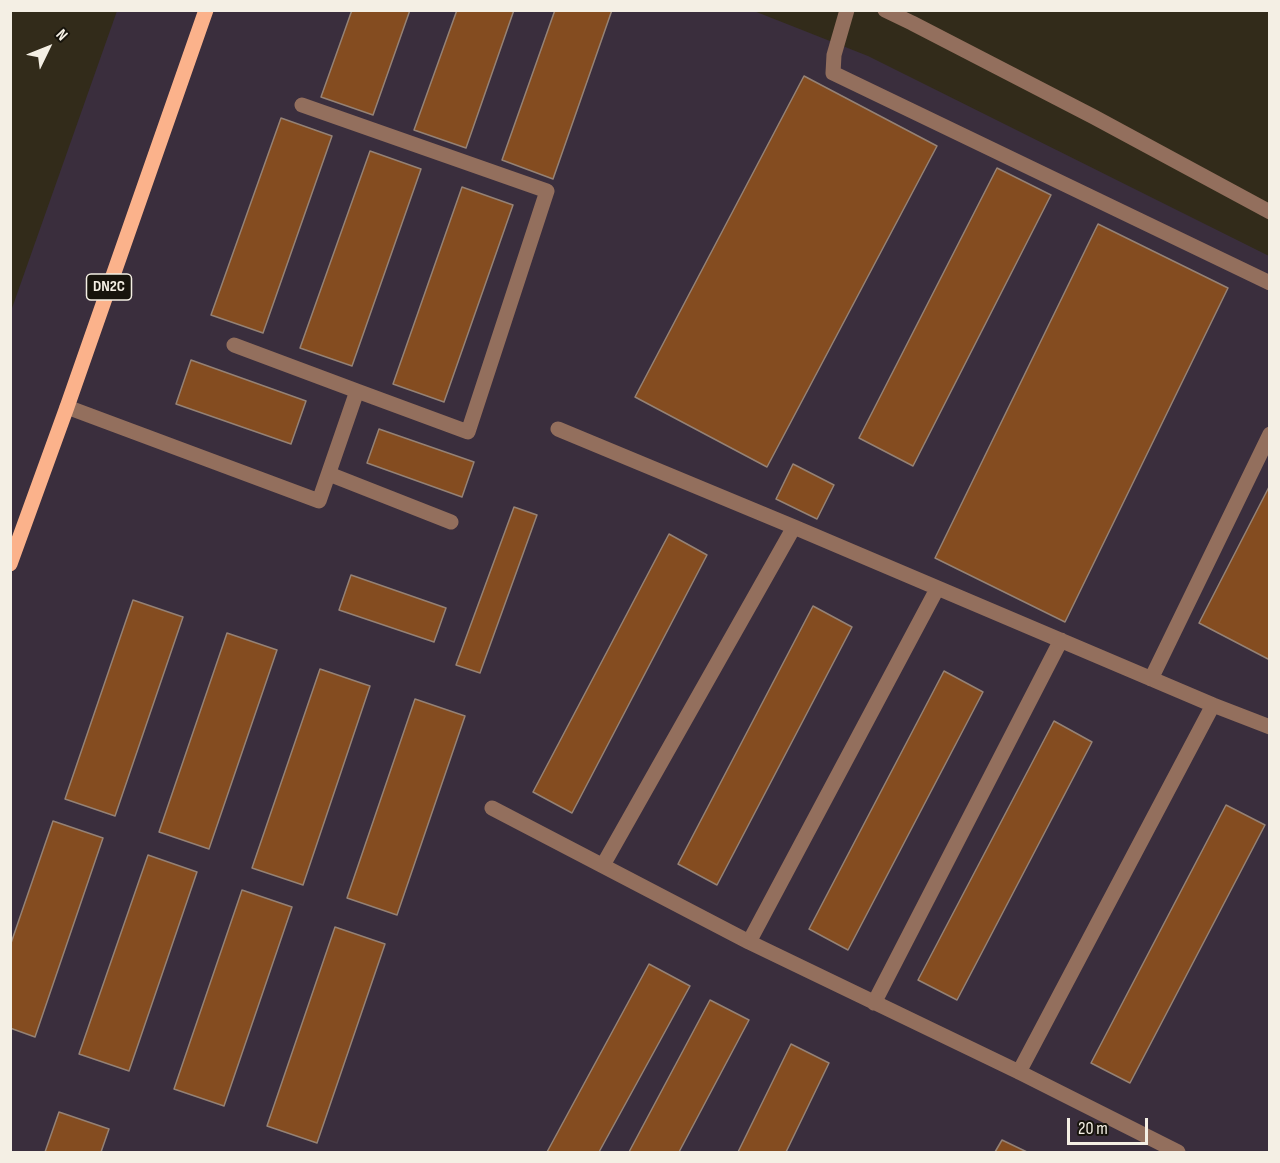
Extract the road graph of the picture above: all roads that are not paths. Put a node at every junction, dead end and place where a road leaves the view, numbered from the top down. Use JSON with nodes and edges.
{"nodes":[{"id":1,"x":206,"y":10,"type":"edge"},
{"id":2,"x":847,"y":10,"type":"edge"},
{"id":3,"x":885,"y":10,"type":"edge"},
{"id":4,"x":302,"y":105,"type":"dead end"},
{"id":5,"x":1269,"y":212,"type":"edge"},
{"id":6,"x":1269,"y":283,"type":"edge"},
{"id":7,"x":234,"y":345,"type":"dead end"},
{"id":8,"x":357,"y":391,"type":"junction"},
{"id":9,"x":67,"y":407,"type":"junction"},
{"id":10,"x":558,"y":429,"type":"dead end"},
{"id":11,"x":1269,"y":434,"type":"edge"},
{"id":12,"x":329,"y":474,"type":"junction"},
{"id":13,"x":451,"y":522,"type":"dead end"},
{"id":14,"x":794,"y":527,"type":"junction"},
{"id":15,"x":10,"y":564,"type":"edge"},
{"id":16,"x":937,"y":589,"type":"junction"},
{"id":17,"x":1061,"y":639,"type":"junction"},
{"id":18,"x":1151,"y":679,"type":"junction"},
{"id":19,"x":1213,"y":705,"type":"junction"},
{"id":20,"x":1269,"y":727,"type":"edge"},
{"id":21,"x":492,"y":808,"type":"dead end"},
{"id":22,"x":603,"y":865,"type":"junction"},
{"id":23,"x":749,"y":942,"type":"junction"},
{"id":24,"x":874,"y":1003,"type":"junction"},
{"id":25,"x":1019,"y":1072,"type":"junction"},
{"id":26,"x":1178,"y":1152,"type":"edge"}],
"edges":[{"from":1,"to":9,"type":"main road","number":"DN2C"},
{"from":2,"to":6,"type":"lane"},
{"from":3,"to":5,"type":"lane"},
{"from":4,"to":8,"type":"lane"},
{"from":7,"to":8,"type":"lane"},
{"from":8,"to":12,"type":"lane"},
{"from":9,"to":12,"type":"lane"},
{"from":9,"to":15,"type":"main road","number":"DN2C"},
{"from":10,"to":14,"type":"lane"},
{"from":11,"to":18,"type":"lane"},
{"from":12,"to":13,"type":"lane"},
{"from":14,"to":16,"type":"lane"},
{"from":14,"to":22,"type":"lane"},
{"from":16,"to":17,"type":"lane"},
{"from":16,"to":23,"type":"lane"},
{"from":17,"to":18,"type":"lane"},
{"from":17,"to":24,"type":"lane"},
{"from":18,"to":19,"type":"lane"},
{"from":19,"to":20,"type":"lane"},
{"from":19,"to":25,"type":"lane"},
{"from":21,"to":22,"type":"lane"},
{"from":22,"to":23,"type":"lane"},
{"from":23,"to":24,"type":"lane"},
{"from":24,"to":25,"type":"lane"},
{"from":25,"to":26,"type":"lane"}]}
